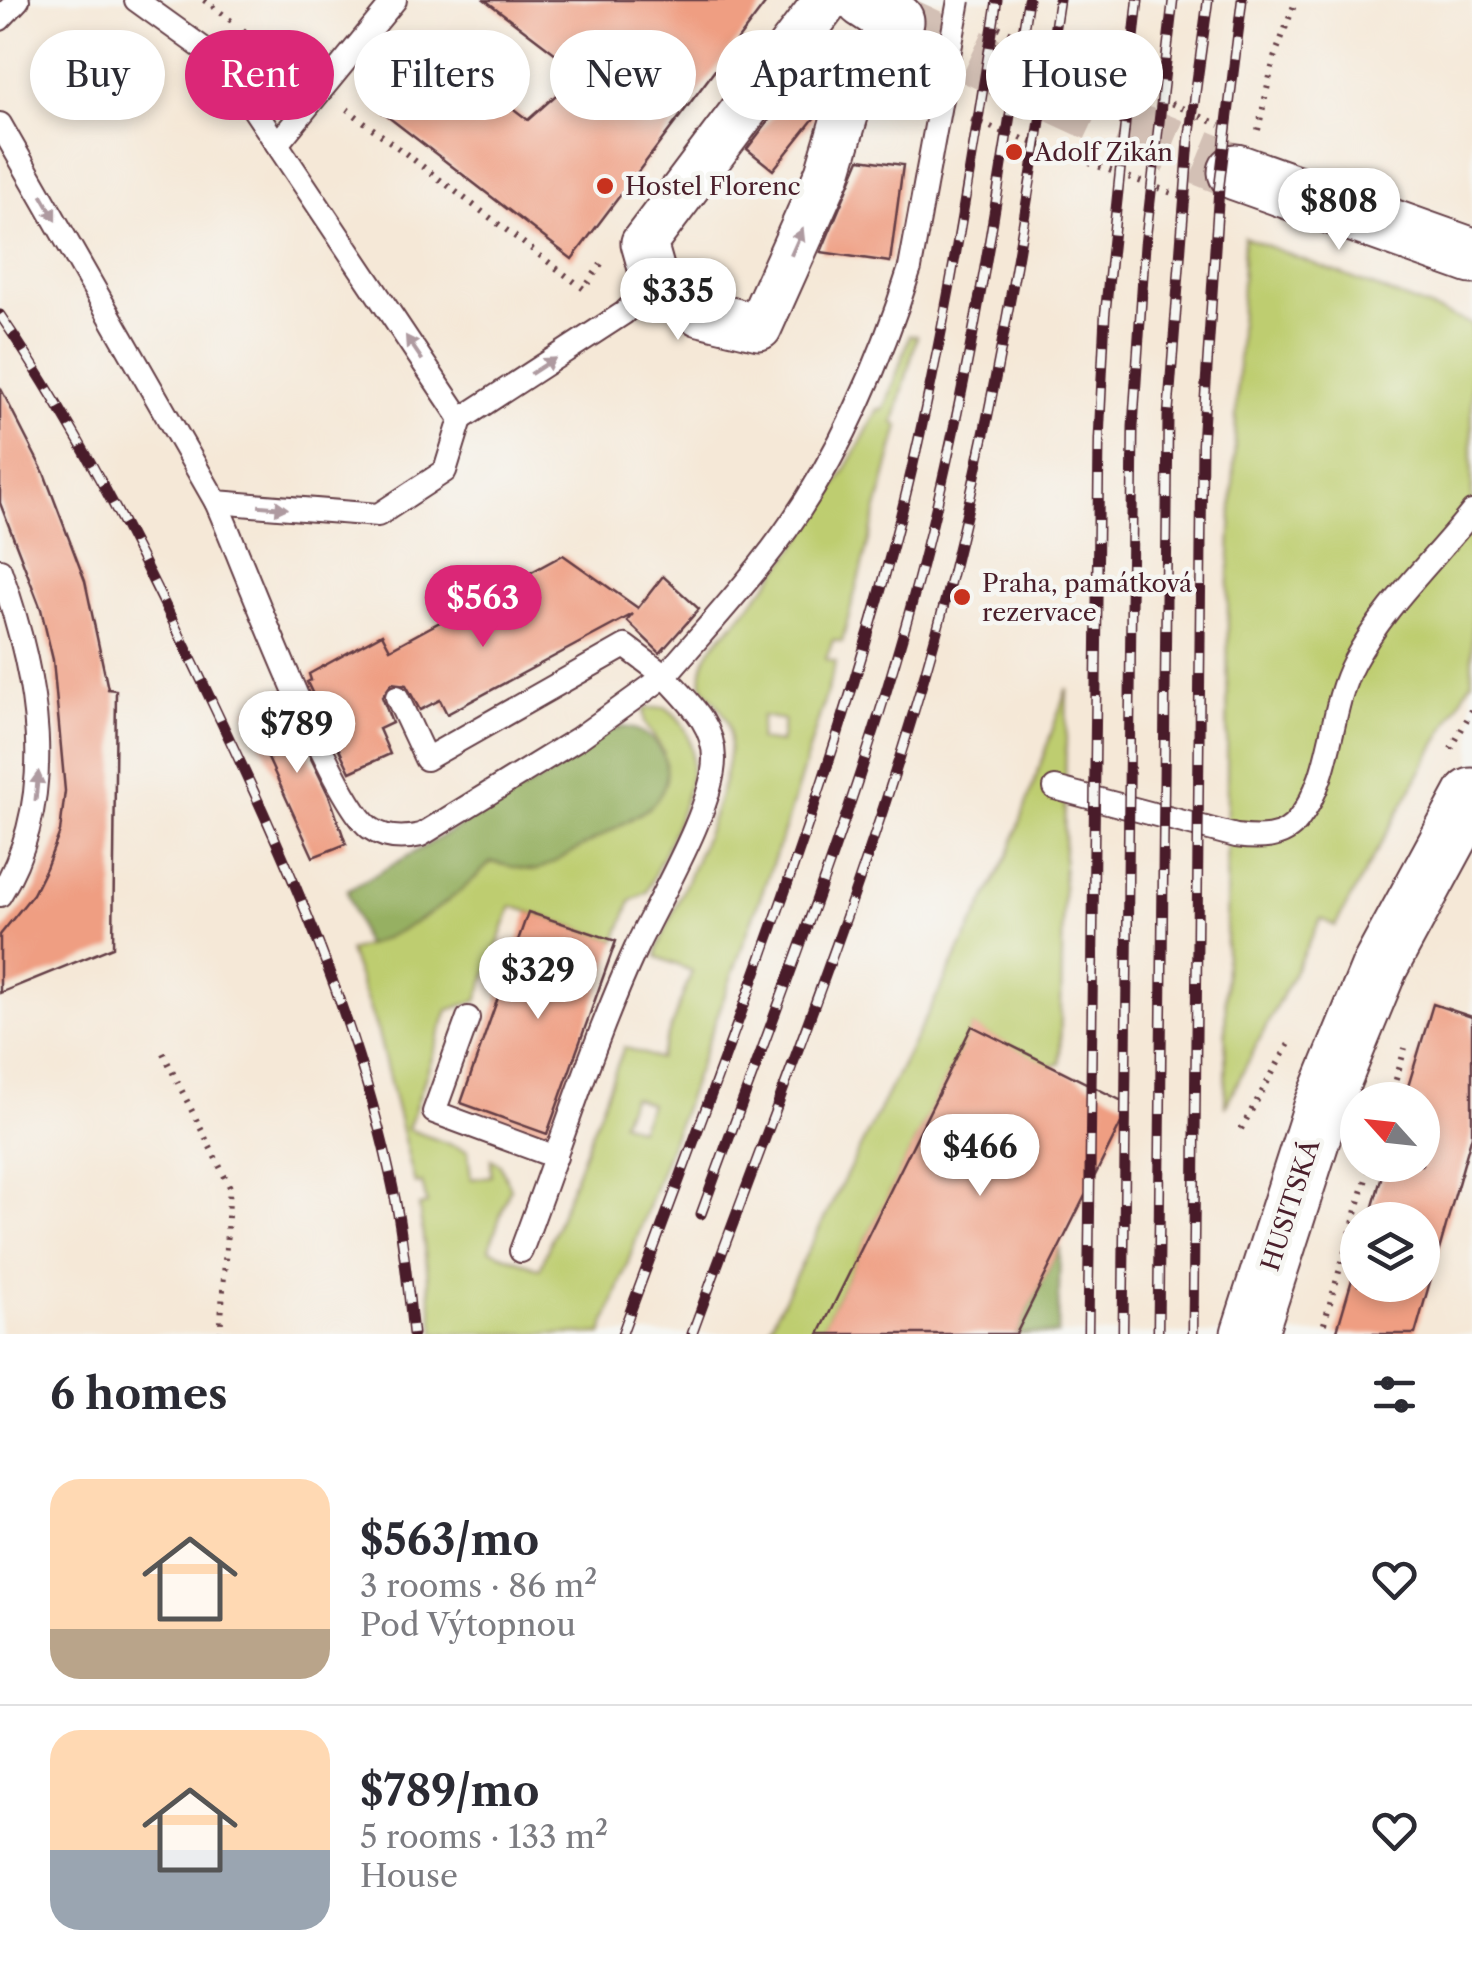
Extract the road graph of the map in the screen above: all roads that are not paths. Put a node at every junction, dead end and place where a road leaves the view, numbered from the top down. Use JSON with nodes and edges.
{"nodes":[{"id":1,"x":18,"y":0,"type":"edge"},
{"id":2,"x":136,"y":0,"type":"edge"},
{"id":3,"x":395,"y":0,"type":"edge"},
{"id":4,"x":827,"y":0,"type":"edge"},
{"id":5,"x":966,"y":8,"type":"edge"},
{"id":6,"x":880,"y":11,"type":"edge"},
{"id":7,"x":0,"y":19,"type":"edge"},
{"id":8,"x":0,"y":124,"type":"edge"},
{"id":9,"x":277,"y":144,"type":"junction"},
{"id":10,"x":1232,"y":162,"type":"tunnel mouth"},
{"id":11,"x":1472,"y":256,"type":"edge"},
{"id":12,"x":654,"y":282,"type":"junction"},
{"id":13,"x":461,"y":419,"type":"junction"},
{"id":14,"x":216,"y":502,"type":"junction"},
{"id":15,"x":1472,"y":512,"type":"edge"},
{"id":16,"x":0,"y":570,"type":"edge"},
{"id":17,"x":664,"y":676,"type":"junction"},
{"id":18,"x":396,"y":697,"type":"dead end"},
{"id":19,"x":1055,"y":788,"type":"dead end"},
{"id":20,"x":1472,"y":796,"type":"edge"},
{"id":21,"x":0,"y":895,"type":"edge"},
{"id":22,"x":468,"y":1018,"type":"dead end"},
{"id":23,"x":556,"y":1157,"type":"junction"},
{"id":24,"x":520,"y":1251,"type":"dead end"},
{"id":25,"x":1249,"y":1334,"type":"edge"}],
"edges":[{"from":1,"to":7,"type":"lane"},
{"from":2,"to":9,"type":"lane"},
{"from":3,"to":9,"type":"lane"},
{"from":4,"to":12,"type":"street"},
{"from":5,"to":17,"type":"lane","bridge":true},
{"from":12,"to":6,"type":"street","one_way":true},
{"from":8,"to":14,"type":"lane","one_way":true},
{"from":13,"to":9,"type":"lane","one_way":true},
{"from":10,"to":11,"type":"main road"},
{"from":13,"to":12,"type":"lane","one_way":true},
{"from":14,"to":13,"type":"lane","one_way":true},
{"from":14,"to":17,"type":"lane"},
{"from":15,"to":19,"type":"lane"},
{"from":21,"to":16,"type":"lane","one_way":true},
{"from":17,"to":18,"type":"lane"},
{"from":17,"to":23,"type":"lane"},
{"from":20,"to":25,"type":"main road","name":"HUSITSKÁ"},
{"from":22,"to":23,"type":"lane"},
{"from":23,"to":24,"type":"lane"}]}
